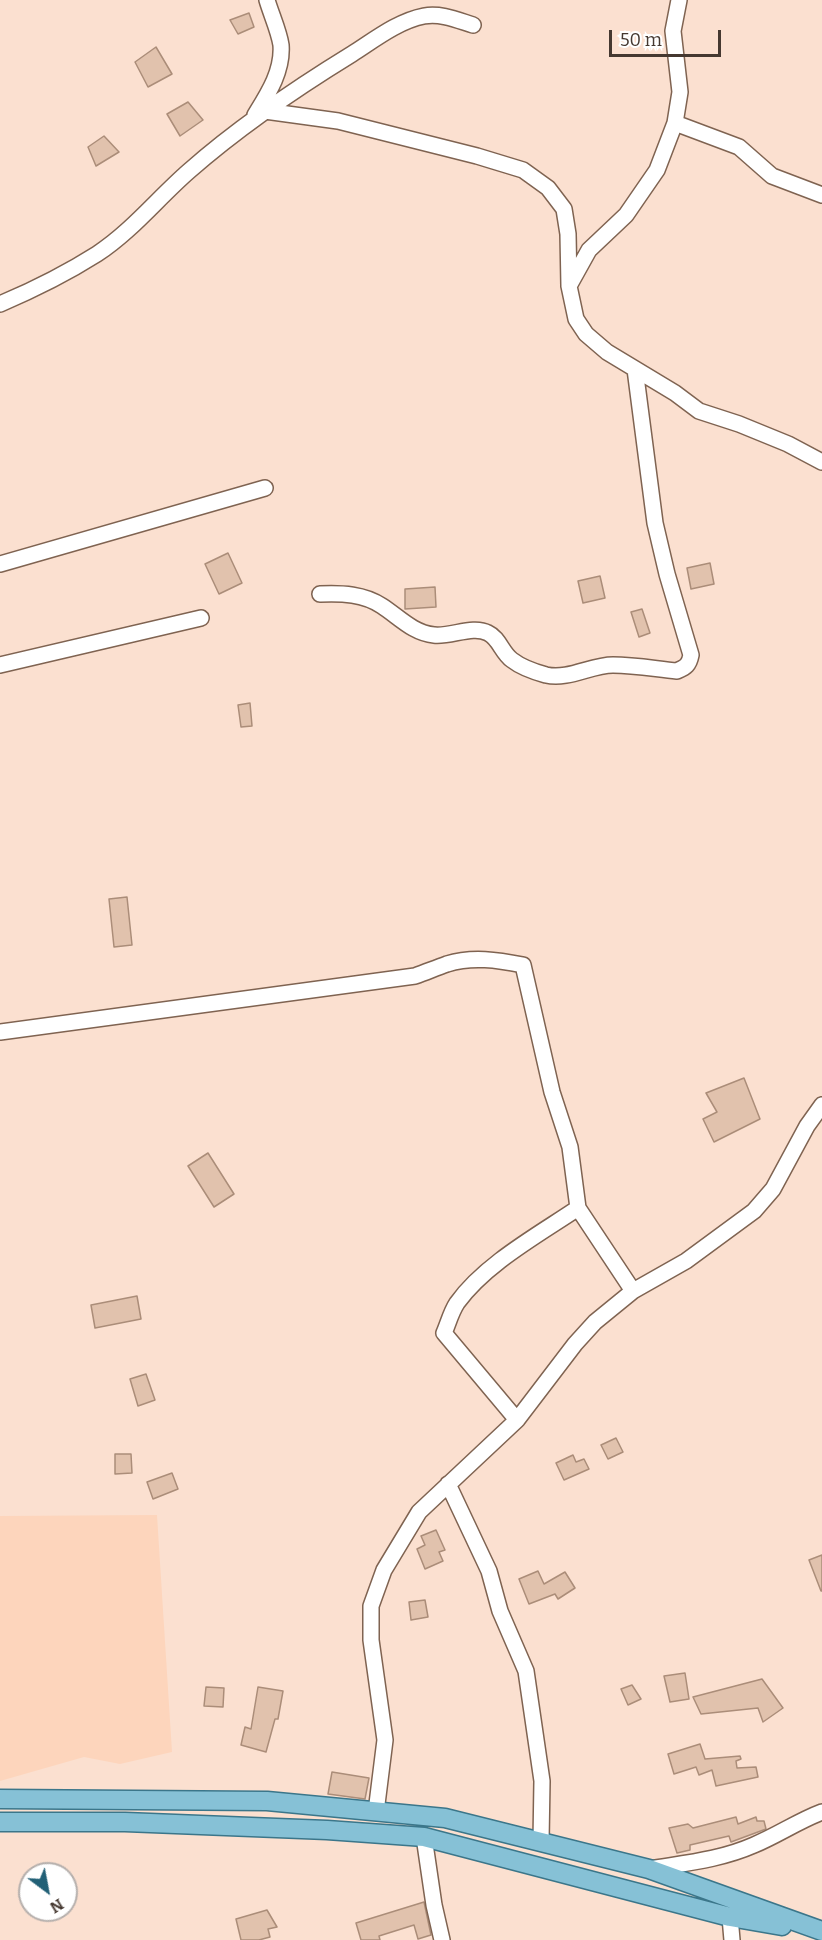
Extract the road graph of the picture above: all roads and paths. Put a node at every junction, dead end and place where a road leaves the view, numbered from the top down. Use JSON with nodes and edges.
{"nodes":[{"id":1,"x":267,"y":0,"type":"edge"},
{"id":2,"x":679,"y":0,"type":"edge"},
{"id":3,"x":473,"y":25,"type":"dead end"},
{"id":4,"x":265,"y":111,"type":"junction"},
{"id":5,"x":251,"y":120,"type":"junction"},
{"id":6,"x":675,"y":123,"type":"junction"},
{"id":7,"x":822,"y":195,"type":"edge"},
{"id":8,"x":569,"y":286,"type":"junction"},
{"id":9,"x":0,"y":304,"type":"edge"},
{"id":10,"x":635,"y":369,"type":"junction"},
{"id":11,"x":822,"y":462,"type":"edge"},
{"id":12,"x":265,"y":488,"type":"dead end"},
{"id":13,"x":0,"y":564,"type":"edge"},
{"id":14,"x":320,"y":594,"type":"dead end"},
{"id":15,"x":201,"y":618,"type":"dead end"},
{"id":16,"x":0,"y":665,"type":"edge"},
{"id":17,"x":0,"y":1032,"type":"edge"},
{"id":18,"x":822,"y":1105,"type":"edge"},
{"id":19,"x":578,"y":1208,"type":"junction"},
{"id":20,"x":633,"y":1292,"type":"junction"},
{"id":21,"x":517,"y":1420,"type":"junction"},
{"id":22,"x":448,"y":1484,"type":"junction"},
{"id":23,"x":0,"y":1799,"type":"edge"},
{"id":24,"x":376,"y":1812,"type":"junction"},
{"id":25,"x":822,"y":1812,"type":"edge"},
{"id":26,"x":0,"y":1822,"type":"edge"},
{"id":27,"x":424,"y":1837,"type":"junction"},
{"id":28,"x":541,"y":1841,"type":"junction"},
{"id":29,"x":649,"y":1869,"type":"junction"},
{"id":30,"x":730,"y":1917,"type":"junction"},
{"id":31,"x":822,"y":1932,"type":"edge"},
{"id":32,"x":442,"y":1940,"type":"edge"},
{"id":33,"x":732,"y":1940,"type":"edge"}],
"edges":[{"from":1,"to":5,"type":"street"},
{"from":2,"to":6,"type":"street"},
{"from":3,"to":4,"type":"street"},
{"from":4,"to":5,"type":"street"},
{"from":4,"to":8,"type":"street"},
{"from":5,"to":9,"type":"street"},
{"from":6,"to":7,"type":"street"},
{"from":6,"to":8,"type":"street"},
{"from":8,"to":10,"type":"street"},
{"from":10,"to":11,"type":"street"},
{"from":10,"to":14,"type":"street"},
{"from":12,"to":13,"type":"street"},
{"from":15,"to":16,"type":"street"},
{"from":17,"to":19,"type":"street"},
{"from":18,"to":20,"type":"street"},
{"from":19,"to":20,"type":"street"},
{"from":19,"to":21,"type":"street"},
{"from":20,"to":21,"type":"street"},
{"from":21,"to":22,"type":"street"},
{"from":22,"to":24,"type":"street"},
{"from":22,"to":28,"type":"street"},
{"from":23,"to":24,"type":"main road"},
{"from":24,"to":28,"type":"main road"},
{"from":25,"to":29,"type":"street"},
{"from":26,"to":27,"type":"main road"},
{"from":27,"to":30,"type":"main road"},
{"from":27,"to":32,"type":"street"},
{"from":28,"to":29,"type":"main road"},
{"from":29,"to":31,"type":"main road"},
{"from":30,"to":31,"type":"main road"},
{"from":30,"to":33,"type":"street"}]}
